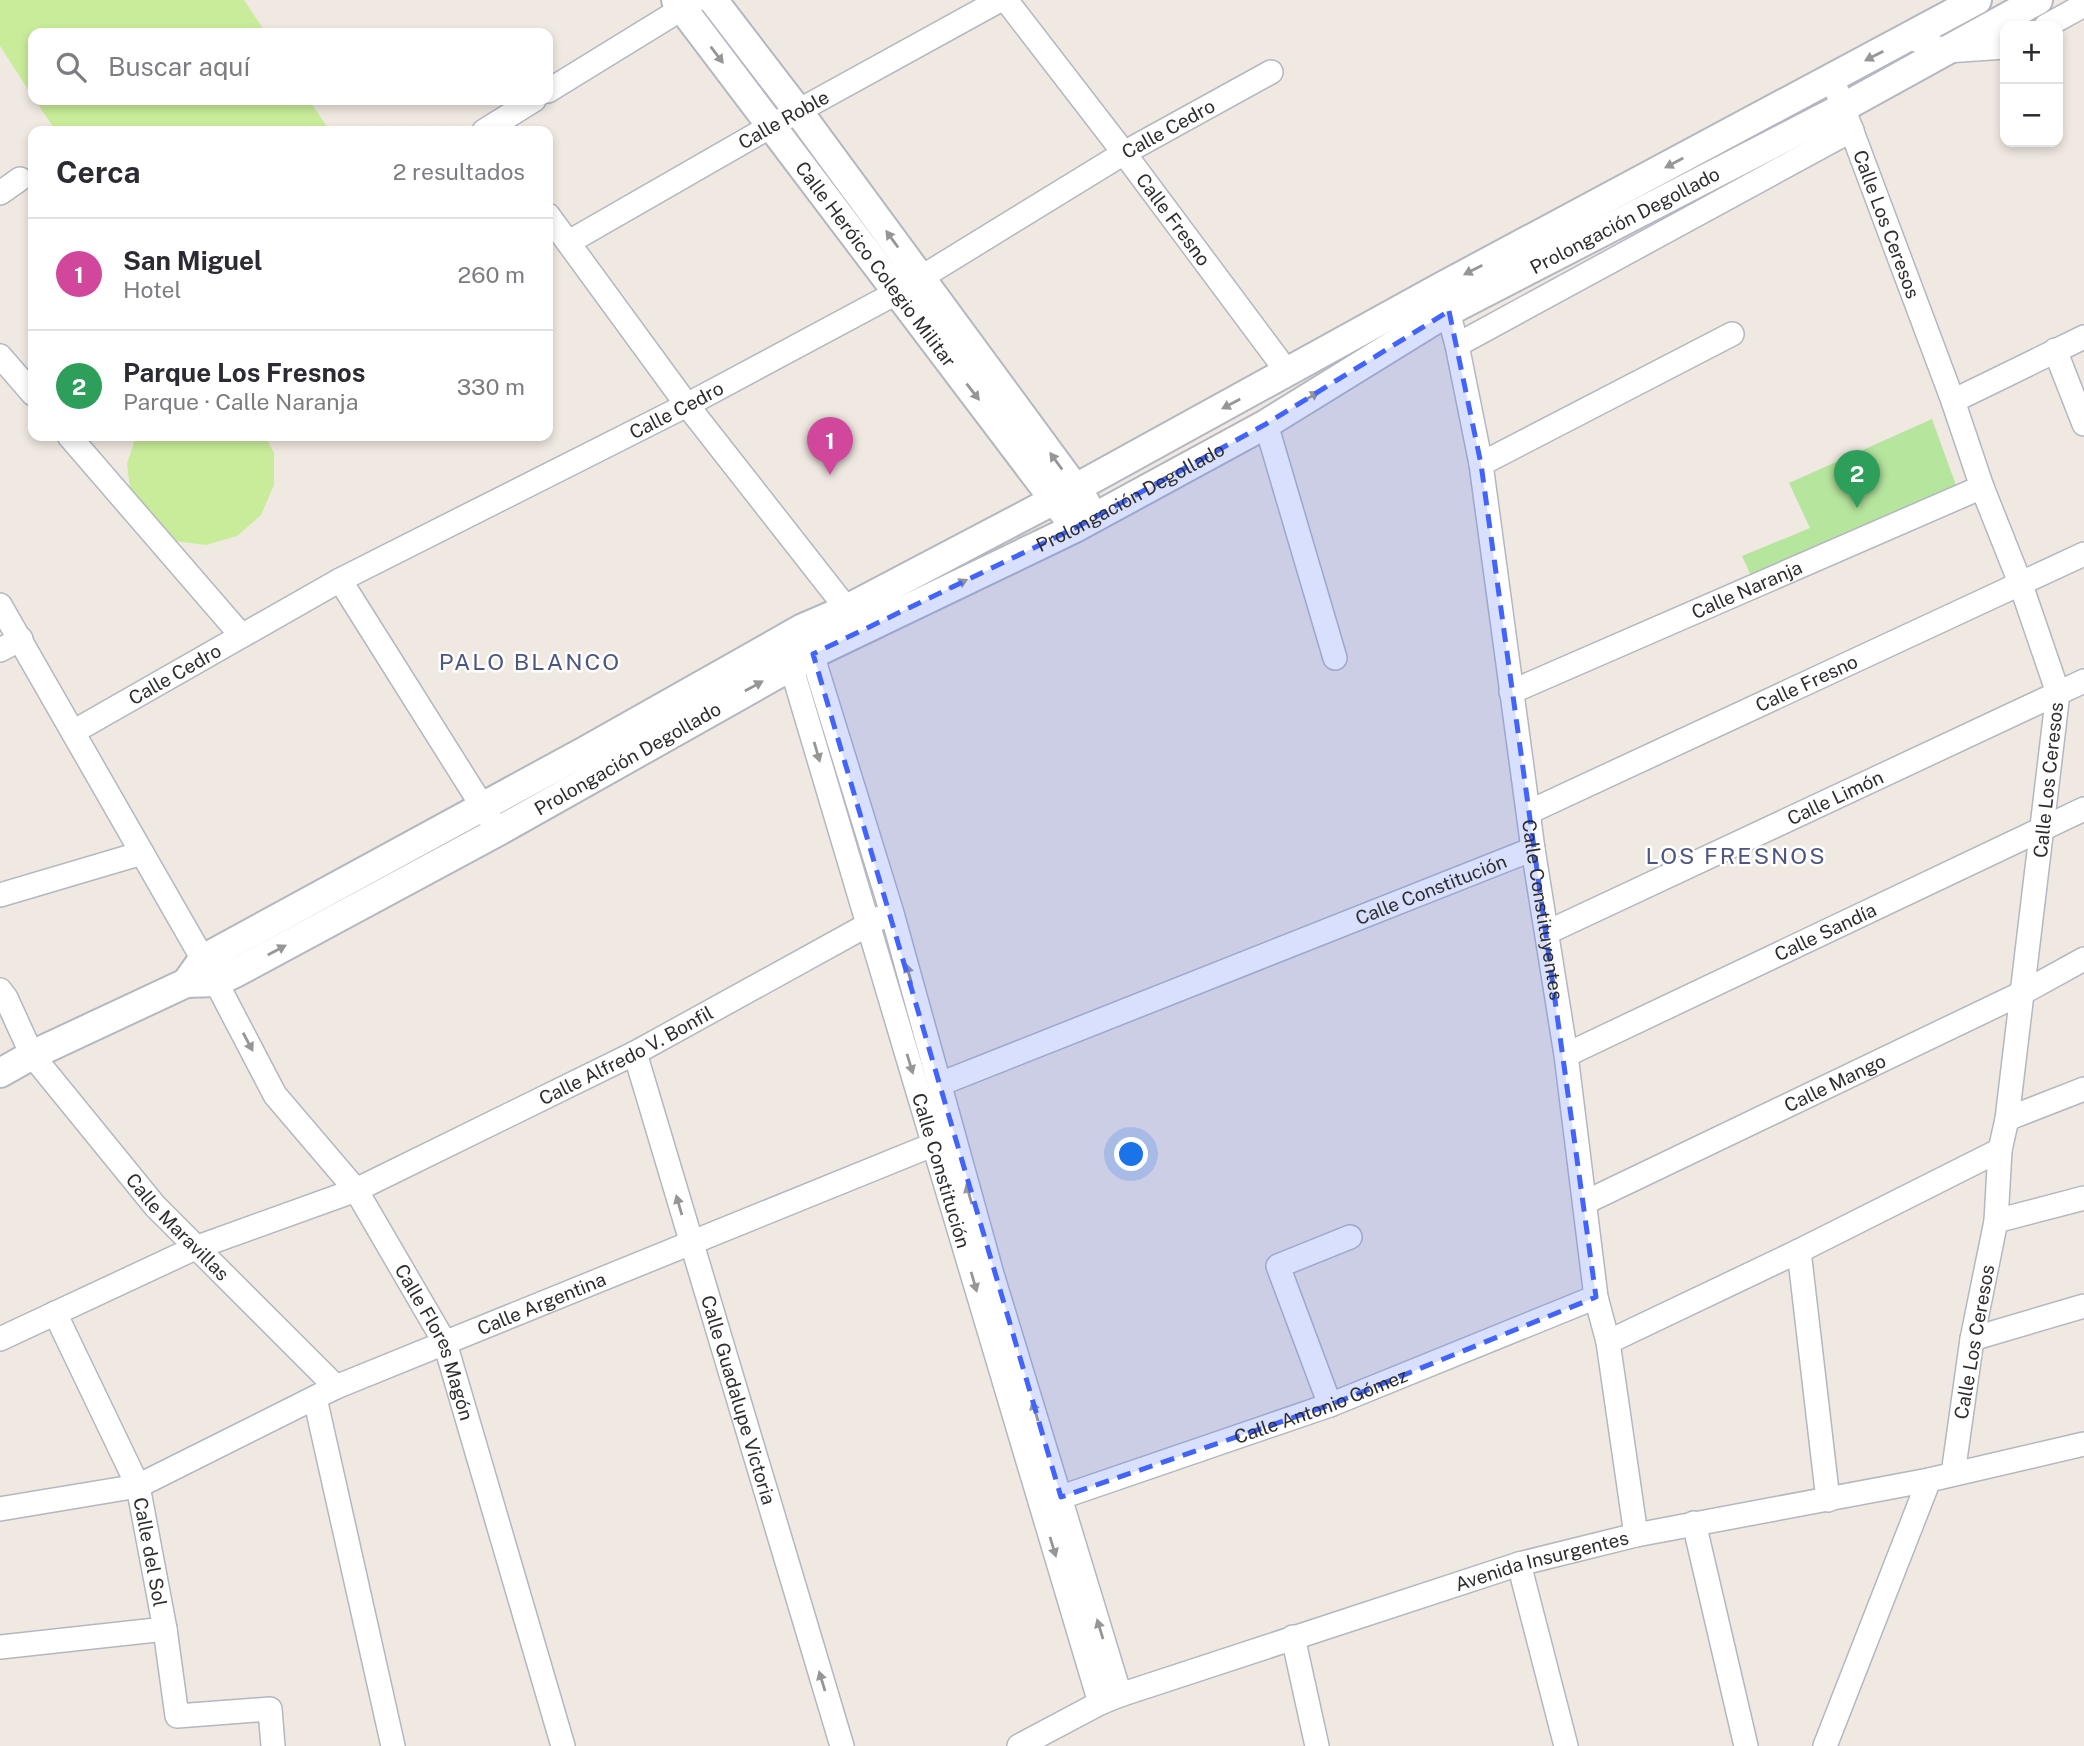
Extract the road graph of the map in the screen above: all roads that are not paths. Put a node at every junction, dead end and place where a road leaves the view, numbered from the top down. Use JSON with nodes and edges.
{"nodes":[{"id":1,"x":713,"y":0,"type":"edge"},
{"id":2,"x":1000,"y":0,"type":"edge"},
{"id":3,"x":1006,"y":0,"type":"edge"},
{"id":4,"x":1977,"y":0,"type":"edge"},
{"id":5,"x":2038,"y":0,"type":"edge"},
{"id":6,"x":685,"y":3,"type":"edge"},
{"id":7,"x":2084,"y":5,"type":"edge"},
{"id":8,"x":2055,"y":21,"type":"edge"},
{"id":9,"x":1910,"y":38,"type":"junction"},
{"id":10,"x":2000,"y":47,"type":"edge"},
{"id":11,"x":1947,"y":51,"type":"junction"},
{"id":12,"x":1271,"y":72,"type":"dead end"},
{"id":13,"x":1832,"y":78,"type":"junction"},
{"id":14,"x":553,"y":88,"type":"edge"},
{"id":15,"x":526,"y":105,"type":"edge"},
{"id":16,"x":799,"y":111,"type":"junction"},
{"id":17,"x":1848,"y":118,"type":"junction"},
{"id":18,"x":491,"y":126,"type":"edge"},
{"id":19,"x":771,"y":126,"type":"junction"},
{"id":20,"x":1124,"y":153,"type":"junction"},
{"id":21,"x":20,"y":179,"type":"dead end"},
{"id":22,"x":0,"y":193,"type":"edge"},
{"id":23,"x":553,"y":221,"type":"edge"},
{"id":24,"x":569,"y":242,"type":"junction"},
{"id":25,"x":920,"y":277,"type":"junction"},
{"id":26,"x":896,"y":293,"type":"junction"},
{"id":27,"x":1445,"y":299,"type":"junction"},
{"id":28,"x":1732,"y":334,"type":"dead end"},
{"id":29,"x":2084,"y":338,"type":"edge"},
{"id":30,"x":1457,"y":345,"type":"junction"},
{"id":31,"x":2055,"y":350,"type":"junction"},
{"id":32,"x":0,"y":356,"type":"edge"},
{"id":33,"x":1288,"y":373,"type":"junction"},
{"id":34,"x":28,"y":388,"type":"edge"},
{"id":35,"x":1953,"y":401,"type":"junction"},
{"id":36,"x":687,"y":405,"type":"junction"},
{"id":37,"x":1266,"y":424,"type":"junction"},
{"id":38,"x":2084,"y":424,"type":"edge"},
{"id":39,"x":73,"y":441,"type":"edge"},
{"id":40,"x":1482,"y":464,"type":"junction"},
{"id":41,"x":1982,"y":487,"type":"junction"},
{"id":42,"x":1065,"y":493,"type":"junction"},
{"id":43,"x":1086,"y":522,"type":"junction"},
{"id":44,"x":2084,"y":554,"type":"edge"},
{"id":45,"x":340,"y":580,"type":"junction"},
{"id":46,"x":2021,"y":585,"type":"junction"},
{"id":47,"x":0,"y":605,"type":"edge"},
{"id":48,"x":847,"y":608,"type":"junction"},
{"id":49,"x":241,"y":635,"type":"junction"},
{"id":50,"x":20,"y":639,"type":"junction"},
{"id":51,"x":798,"y":647,"type":"junction"},
{"id":52,"x":0,"y":650,"type":"edge"},
{"id":53,"x":1335,"y":658,"type":"dead end"},
{"id":54,"x":2084,"y":681,"type":"edge"},
{"id":55,"x":1511,"y":692,"type":"junction"},
{"id":56,"x":2058,"y":693,"type":"junction"},
{"id":57,"x":73,"y":732,"type":"junction"},
{"id":58,"x":484,"y":806,"type":"junction"},
{"id":59,"x":2084,"y":809,"type":"edge"},
{"id":60,"x":1529,"y":812,"type":"junction"},
{"id":61,"x":2043,"y":828,"type":"junction"},
{"id":62,"x":497,"y":832,"type":"junction"},
{"id":63,"x":1534,"y":849,"type":"junction"},
{"id":64,"x":142,"y":853,"type":"junction"},
{"id":65,"x":0,"y":895,"type":"edge"},
{"id":66,"x":891,"y":913,"type":"junction"},
{"id":67,"x":867,"y":924,"type":"junction"},
{"id":68,"x":1548,"y":932,"type":"junction"},
{"id":69,"x":2084,"y":959,"type":"edge"},
{"id":70,"x":210,"y":970,"type":"junction"},
{"id":71,"x":0,"y":990,"type":"edge"},
{"id":72,"x":2022,"y":993,"type":"junction"},
{"id":73,"x":635,"y":1053,"type":"junction"},
{"id":74,"x":32,"y":1055,"type":"junction"},
{"id":75,"x":1566,"y":1055,"type":"junction"},
{"id":76,"x":0,"y":1073,"type":"edge"},
{"id":77,"x":940,"y":1084,"type":"junction"},
{"id":78,"x":2084,"y":1089,"type":"edge"},
{"id":79,"x":2007,"y":1119,"type":"junction"},
{"id":80,"x":944,"y":1140,"type":"junction"},
{"id":81,"x":2000,"y":1150,"type":"junction"},
{"id":82,"x":356,"y":1190,"type":"junction"},
{"id":83,"x":2084,"y":1198,"type":"edge"},
{"id":84,"x":1586,"y":1202,"type":"junction"},
{"id":85,"x":1996,"y":1221,"type":"junction"},
{"id":86,"x":1350,"y":1237,"type":"dead end"},
{"id":87,"x":690,"y":1242,"type":"junction"},
{"id":88,"x":195,"y":1248,"type":"junction"},
{"id":89,"x":1799,"y":1251,"type":"junction"},
{"id":90,"x":1596,"y":1297,"type":"junction"},
{"id":91,"x":2084,"y":1306,"type":"edge"},
{"id":92,"x":55,"y":1313,"type":"junction"},
{"id":93,"x":0,"y":1339,"type":"edge"},
{"id":94,"x":1972,"y":1339,"type":"junction"},
{"id":95,"x":1608,"y":1342,"type":"junction"},
{"id":96,"x":445,"y":1343,"type":"junction"},
{"id":97,"x":336,"y":1387,"type":"junction"},
{"id":98,"x":315,"y":1398,"type":"junction"},
{"id":99,"x":1330,"y":1405,"type":"junction"},
{"id":100,"x":2084,"y":1444,"type":"edge"},
{"id":101,"x":1953,"y":1474,"type":"junction"},
{"id":102,"x":1929,"y":1480,"type":"junction"},
{"id":103,"x":138,"y":1486,"type":"junction"},
{"id":104,"x":1828,"y":1500,"type":"junction"},
{"id":105,"x":1051,"y":1501,"type":"junction"},
{"id":106,"x":0,"y":1509,"type":"edge"},
{"id":107,"x":1694,"y":1523,"type":"junction"},
{"id":108,"x":1636,"y":1535,"type":"junction"},
{"id":109,"x":1520,"y":1564,"type":"junction"},
{"id":110,"x":165,"y":1629,"type":"junction"},
{"id":111,"x":1293,"y":1637,"type":"junction"},
{"id":112,"x":0,"y":1647,"type":"edge"},
{"id":113,"x":1110,"y":1699,"type":"junction"},
{"id":114,"x":273,"y":1746,"type":"edge"},
{"id":115,"x":393,"y":1746,"type":"edge"},
{"id":116,"x":563,"y":1746,"type":"edge"},
{"id":117,"x":842,"y":1746,"type":"edge"},
{"id":118,"x":1019,"y":1746,"type":"edge"},
{"id":119,"x":1317,"y":1746,"type":"edge"},
{"id":120,"x":1566,"y":1746,"type":"edge"},
{"id":121,"x":1746,"y":1746,"type":"edge"},
{"id":122,"x":1825,"y":1746,"type":"edge"}],
"edges":[{"from":1,"to":16,"type":"street","name":"Calle Heróico Colegio Militar"},
{"from":2,"to":16,"type":"street","name":"Calle Roble"},
{"from":3,"to":20,"type":"street","name":"Calle Fresno"},
{"from":4,"to":9,"type":"street","name":"Prolongación Degollado"},
{"from":5,"to":11,"type":"street","name":"Prolongación Degollado"},
{"from":6,"to":14,"type":"street"},
{"from":6,"to":19,"type":"street","name":"Calle Heróico Colegio Militar","one_way":true},
{"from":7,"to":8,"type":"street"},
{"from":9,"to":11,"type":"street"},
{"from":9,"to":13,"type":"street","name":"Prolongación Degollado","one_way":true},
{"from":10,"to":11,"type":"street"},
{"from":11,"to":17,"type":"street","name":"Prolongación Degollado"},
{"from":12,"to":20,"type":"street","name":"Calle Cedro"},
{"from":13,"to":17,"type":"street","name":"Calle Los Ceresos"},
{"from":13,"to":27,"type":"street","name":"Prolongación Degollado","one_way":true},
{"from":15,"to":18,"type":"street"},
{"from":16,"to":19,"type":"street","name":"Calle Roble"},
{"from":25,"to":16,"type":"street","name":"Calle Heróico Colegio Militar","one_way":true},
{"from":17,"to":27,"type":"street","name":"Prolongación Degollado"},
{"from":17,"to":30,"type":"street"},
{"from":17,"to":35,"type":"street","name":"Calle Los Ceresos"},
{"from":19,"to":24,"type":"street","name":"Calle Roble"},
{"from":19,"to":26,"type":"street","name":"Calle Heróico Colegio Militar"},
{"from":20,"to":25,"type":"street","name":"Calle Cedro"},
{"from":20,"to":33,"type":"street","name":"Calle Fresno"},
{"from":21,"to":22,"type":"street"},
{"from":23,"to":24,"type":"street"},
{"from":24,"to":36,"type":"street"},
{"from":25,"to":26,"type":"street","name":"Calle Cedro"},
{"from":42,"to":25,"type":"street","name":"Calle Heróico Colegio Militar","one_way":true},
{"from":26,"to":36,"type":"street","name":"Calle Cedro"},
{"from":26,"to":42,"type":"street","name":"Calle Heróico Colegio Militar","one_way":true},
{"from":27,"to":30,"type":"street","name":"Calle Constituyentes"},
{"from":27,"to":33,"type":"street","name":"Prolongación Degollado"},
{"from":37,"to":27,"type":"street","name":"Prolongación Degollado","one_way":true},
{"from":28,"to":40,"type":"street"},
{"from":29,"to":31,"type":"street"},
{"from":30,"to":40,"type":"street","name":"Calle Constituyentes"},
{"from":31,"to":35,"type":"street"},
{"from":31,"to":38,"type":"street"},
{"from":32,"to":34,"type":"street"},
{"from":33,"to":42,"type":"street","name":"Prolongación Degollado","one_way":true},
{"from":35,"to":41,"type":"street","name":"Calle Los Ceresos"},
{"from":36,"to":45,"type":"street","name":"Calle Cedro"},
{"from":36,"to":48,"type":"street"},
{"from":37,"to":43,"type":"street","name":"Prolongación Degollado"},
{"from":37,"to":53,"type":"street"},
{"from":39,"to":49,"type":"street"},
{"from":40,"to":55,"type":"street","name":"Calle Constituyentes"},
{"from":41,"to":46,"type":"street","name":"Calle Los Ceresos"},
{"from":41,"to":55,"type":"street","name":"Calle Naranja"},
{"from":42,"to":43,"type":"street","name":"Calle Heróico Colegio Militar"},
{"from":42,"to":48,"type":"street","name":"Prolongación Degollado"},
{"from":51,"to":43,"type":"street","name":"Prolongación Degollado","one_way":true},
{"from":44,"to":46,"type":"street","name":"Calle Fresno"},
{"from":45,"to":49,"type":"street","name":"Calle Cedro"},
{"from":45,"to":58,"type":"street"},
{"from":46,"to":56,"type":"street","name":"Calle Los Ceresos"},
{"from":46,"to":60,"type":"street","name":"Calle Fresno"},
{"from":47,"to":50,"type":"street","name":"Calle Flores Magón"},
{"from":48,"to":51,"type":"street","name":"Prolongación Degollado"},
{"from":49,"to":57,"type":"street","name":"Calle Cedro"},
{"from":50,"to":52,"type":"street"},
{"from":50,"to":57,"type":"street","name":"Calle Flores Magón"},
{"from":51,"to":58,"type":"street","name":"Prolongación Degollado"},
{"from":62,"to":51,"type":"street","name":"Prolongación Degollado","one_way":true},
{"from":51,"to":66,"type":"street","name":"Calle Constitución"},
{"from":51,"to":67,"type":"street","name":"Calle Constitución","one_way":true},
{"from":54,"to":56,"type":"street","name":"Calle Limón"},
{"from":55,"to":60,"type":"street","name":"Calle Constituyentes"},
{"from":56,"to":61,"type":"street","name":"Calle Los Ceresos"},
{"from":56,"to":68,"type":"street","name":"Calle Limón"},
{"from":57,"to":64,"type":"street","name":"Calle Flores Magón"},
{"from":58,"to":62,"type":"street"},
{"from":58,"to":70,"type":"street","name":"Prolongación Degollado"},
{"from":59,"to":61,"type":"street","name":"Calle Sandía"},
{"from":60,"to":63,"type":"street","name":"Calle Constituyentes"},
{"from":61,"to":72,"type":"street","name":"Calle Los Ceresos"},
{"from":61,"to":75,"type":"street","name":"Calle Sandía"},
{"from":70,"to":62,"type":"street","name":"Prolongación Degollado","one_way":true},
{"from":63,"to":68,"type":"street","name":"Calle Constituyentes"},
{"from":63,"to":77,"type":"street","name":"Calle Constitución"},
{"from":64,"to":65,"type":"street"},
{"from":64,"to":70,"type":"street","name":"Calle Flores Magón"},
{"from":66,"to":67,"type":"street","name":"Calle Alfredo V. Bonfil"},
{"from":77,"to":66,"type":"street","name":"Calle Constitución","one_way":true},
{"from":67,"to":73,"type":"street","name":"Calle Alfredo V. Bonfil"},
{"from":67,"to":80,"type":"street","name":"Calle Constitución","one_way":true},
{"from":68,"to":75,"type":"street","name":"Calle Constituyentes"},
{"from":69,"to":72,"type":"street","name":"Calle Mango"},
{"from":70,"to":74,"type":"street"},
{"from":70,"to":82,"type":"street","name":"Calle Flores Magón","one_way":true},
{"from":71,"to":74,"type":"street","name":"Calle Maravillas"},
{"from":72,"to":79,"type":"street","name":"Calle Los Ceresos"},
{"from":72,"to":84,"type":"street","name":"Calle Mango"},
{"from":73,"to":82,"type":"street","name":"Calle Alfredo V. Bonfil"},
{"from":87,"to":73,"type":"street","name":"Calle Guadalupe Victoria","one_way":true},
{"from":74,"to":76,"type":"street"},
{"from":74,"to":88,"type":"street","name":"Calle Maravillas"},
{"from":75,"to":84,"type":"street","name":"Calle Constituyentes"},
{"from":77,"to":80,"type":"street","name":"Calle Constitución"},
{"from":78,"to":79,"type":"street"},
{"from":79,"to":81,"type":"street","name":"Calle Los Ceresos"},
{"from":80,"to":87,"type":"street","name":"Calle Argentina"},
{"from":80,"to":105,"type":"street","name":"Calle Constitución"},
{"from":81,"to":85,"type":"street","name":"Calle Los Ceresos"},
{"from":81,"to":89,"type":"street"},
{"from":82,"to":88,"type":"street","name":"Calle Alfredo V. Bonfil"},
{"from":82,"to":96,"type":"street","name":"Calle Flores Magón"},
{"from":83,"to":85,"type":"street"},
{"from":84,"to":90,"type":"street","name":"Calle Constituyentes"},
{"from":85,"to":94,"type":"street","name":"Calle Los Ceresos"},
{"from":86,"to":99,"type":"street"},
{"from":87,"to":96,"type":"street","name":"Calle Argentina"},
{"from":117,"to":87,"type":"street","name":"Calle Guadalupe Victoria","one_way":true},
{"from":88,"to":92,"type":"street","name":"Calle Alfredo V. Bonfil"},
{"from":88,"to":97,"type":"street","name":"Calle Maravillas"},
{"from":89,"to":95,"type":"street"},
{"from":89,"to":104,"type":"street"},
{"from":90,"to":95,"type":"street","name":"Calle Constituyentes"},
{"from":90,"to":99,"type":"street","name":"Calle Antonio Gómez"},
{"from":91,"to":94,"type":"street"},
{"from":92,"to":93,"type":"street","name":"Calle Alfredo V. Bonfil"},
{"from":92,"to":103,"type":"street","name":"Calle del Sol"},
{"from":94,"to":101,"type":"street","name":"Calle Los Ceresos"},
{"from":95,"to":108,"type":"street","name":"Calle Constituyentes"},
{"from":96,"to":97,"type":"street","name":"Calle Argentina"},
{"from":96,"to":116,"type":"street","name":"Calle Flores Magón"},
{"from":97,"to":98,"type":"street","name":"Calle Argentina"},
{"from":98,"to":103,"type":"street","name":"Calle Argentina"},
{"from":98,"to":115,"type":"street"},
{"from":99,"to":105,"type":"street","name":"Calle Antonio Gómez"},
{"from":100,"to":101,"type":"street","name":"Avenida Insurgentes"},
{"from":101,"to":102,"type":"street","name":"Avenida Insurgentes"},
{"from":102,"to":104,"type":"street","name":"Avenida Insurgentes"},
{"from":102,"to":122,"type":"street"},
{"from":103,"to":106,"type":"street","name":"Calle Argentina"},
{"from":103,"to":110,"type":"street","name":"Calle del Sol"},
{"from":104,"to":107,"type":"street","name":"Avenida Insurgentes"},
{"from":105,"to":113,"type":"street","name":"Calle Constitución"},
{"from":107,"to":108,"type":"street","name":"Avenida Insurgentes"},
{"from":107,"to":121,"type":"street"},
{"from":108,"to":109,"type":"street","name":"Avenida Insurgentes"},
{"from":109,"to":111,"type":"street","name":"Avenida Insurgentes"},
{"from":109,"to":120,"type":"street"},
{"from":110,"to":112,"type":"street"},
{"from":110,"to":114,"type":"street","name":"Calle del Sol"},
{"from":111,"to":113,"type":"street","name":"Avenida Insurgentes"},
{"from":111,"to":119,"type":"street"},
{"from":113,"to":118,"type":"street","name":"Avenida Insurgentes"}]}
